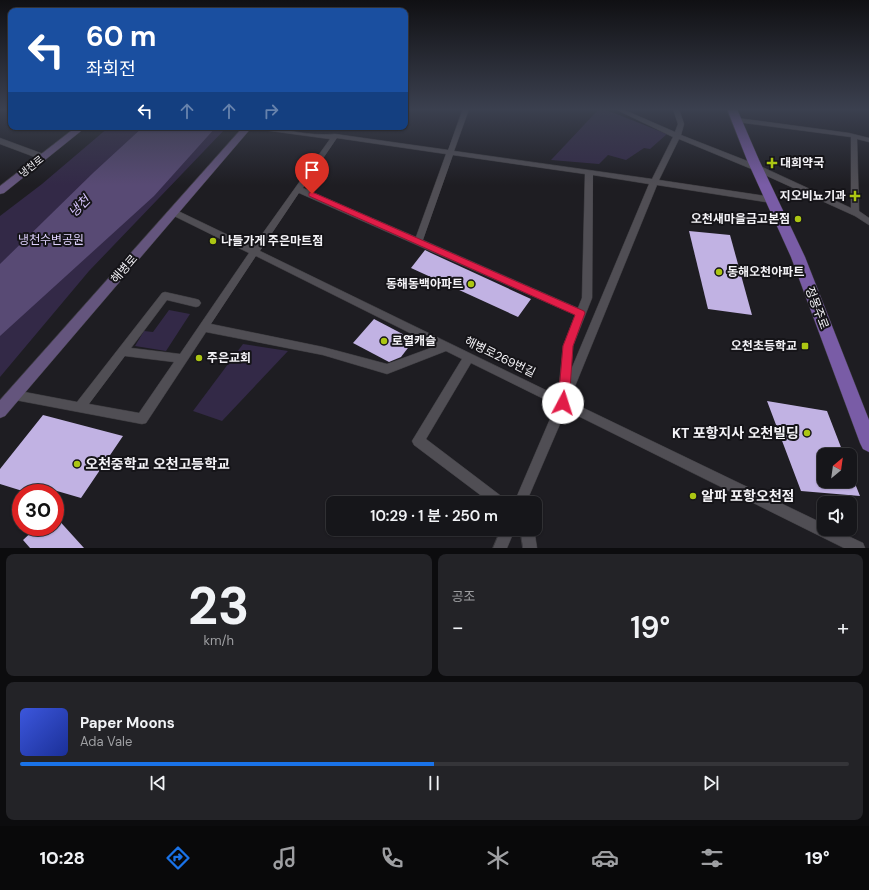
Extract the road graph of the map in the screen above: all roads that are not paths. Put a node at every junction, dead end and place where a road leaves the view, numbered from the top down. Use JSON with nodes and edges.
{"nodes":[{"id":1,"x":72,"y":135,"type":"edge"},
{"id":2,"x":241,"y":135,"type":"edge"},
{"id":3,"x":308,"y":135,"type":"edge"},
{"id":4,"x":457,"y":135,"type":"edge"},
{"id":5,"x":675,"y":135,"type":"edge"},
{"id":6,"x":743,"y":135,"type":"edge"},
{"id":7,"x":841,"y":135,"type":"edge"},
{"id":8,"x":335,"y":136,"type":"junction"},
{"id":9,"x":678,"y":136,"type":"junction"},
{"id":10,"x":854,"y":137,"type":"junction"},
{"id":11,"x":869,"y":140,"type":"edge"},
{"id":12,"x":0,"y":141,"type":"edge"},
{"id":13,"x":450,"y":153,"type":"junction"},
{"id":14,"x":43,"y":158,"type":"junction"},
{"id":15,"x":757,"y":168,"type":"junction"},
{"id":16,"x":589,"y":173,"type":"junction"},
{"id":17,"x":654,"y":182,"type":"junction"},
{"id":18,"x":298,"y":189,"type":"junction"},
{"id":19,"x":0,"y":191,"type":"edge"},
{"id":20,"x":772,"y":200,"type":"junction"},
{"id":21,"x":173,"y":212,"type":"junction"},
{"id":22,"x":855,"y":213,"type":"junction"},
{"id":23,"x":869,"y":222,"type":"edge"},
{"id":24,"x":418,"y":242,"type":"junction"},
{"id":25,"x":254,"y":252,"type":"junction"},
{"id":26,"x":196,"y":303,"type":"dead end"},
{"id":27,"x":581,"y":313,"type":"junction"},
{"id":28,"x":204,"y":327,"type":"junction"},
{"id":29,"x":446,"y":346,"type":"junction"},
{"id":30,"x":123,"y":351,"type":"junction"},
{"id":31,"x":469,"y":357,"type":"junction"},
{"id":32,"x":182,"y":359,"type":"junction"},
{"id":33,"x":14,"y":395,"type":"junction"},
{"id":34,"x":563,"y":403,"type":"junction"},
{"id":35,"x":80,"y":408,"type":"junction"},
{"id":36,"x":0,"y":412,"type":"edge"},
{"id":37,"x":869,"y":443,"type":"edge"},
{"id":38,"x":492,"y":496,"type":"edge"},
{"id":39,"x":523,"y":496,"type":"edge"},
{"id":40,"x":505,"y":536,"type":"edge"},
{"id":41,"x":528,"y":536,"type":"edge"},
{"id":42,"x":500,"y":548,"type":"edge"},
{"id":43,"x":530,"y":548,"type":"edge"},
{"id":44,"x":858,"y":548,"type":"edge"}],
"edges":[{"from":1,"to":14,"type":"main road","name":"냉천로"},
{"from":2,"to":21,"type":"main road","name":"해병로"},
{"from":3,"to":8,"type":"street"},
{"from":4,"to":13,"type":"street"},
{"from":5,"to":9,"type":"street"},
{"from":6,"to":15,"type":"main road","name":"정몽주로"},
{"from":7,"to":10,"type":"street"},
{"from":8,"to":13,"type":"street"},
{"from":8,"to":18,"type":"street"},
{"from":9,"to":15,"type":"street"},
{"from":9,"to":17,"type":"street"},
{"from":10,"to":11,"type":"street"},
{"from":10,"to":22,"type":"street"},
{"from":12,"to":14,"type":"street"},
{"from":13,"to":16,"type":"street"},
{"from":13,"to":24,"type":"street"},
{"from":14,"to":19,"type":"main road","name":"냉천로"},
{"from":15,"to":20,"type":"main road","name":"정몽주로"},
{"from":15,"to":22,"type":"street"},
{"from":16,"to":17,"type":"street"},
{"from":16,"to":27,"type":"street"},
{"from":17,"to":20,"type":"street"},
{"from":17,"to":34,"type":"street"},
{"from":18,"to":24,"type":"street"},
{"from":18,"to":25,"type":"street"},
{"from":20,"to":37,"type":"main road","name":"정몽주로"},
{"from":21,"to":25,"type":"street","name":"해병로269번길"},
{"from":21,"to":33,"type":"main road","name":"해병로"},
{"from":22,"to":23,"type":"street"},
{"from":24,"to":27,"type":"street"},
{"from":25,"to":28,"type":"street"},
{"from":25,"to":29,"type":"street","name":"해병로269번길"},
{"from":26,"to":30,"type":"street"},
{"from":27,"to":34,"type":"street"},
{"from":28,"to":29,"type":"street"},
{"from":28,"to":32,"type":"street"},
{"from":29,"to":31,"type":"street","name":"해병로269번길"},
{"from":30,"to":32,"type":"street"},
{"from":30,"to":35,"type":"street"},
{"from":31,"to":34,"type":"street","name":"해병로269번길"},
{"from":31,"to":38,"type":"street"},
{"from":32,"to":35,"type":"street"},
{"from":33,"to":35,"type":"street"},
{"from":33,"to":36,"type":"main road","name":"해병로"},
{"from":34,"to":39,"type":"street"},
{"from":34,"to":44,"type":"street","name":"해병로269번길"},
{"from":40,"to":42,"type":"street"},
{"from":41,"to":43,"type":"street"}]}
